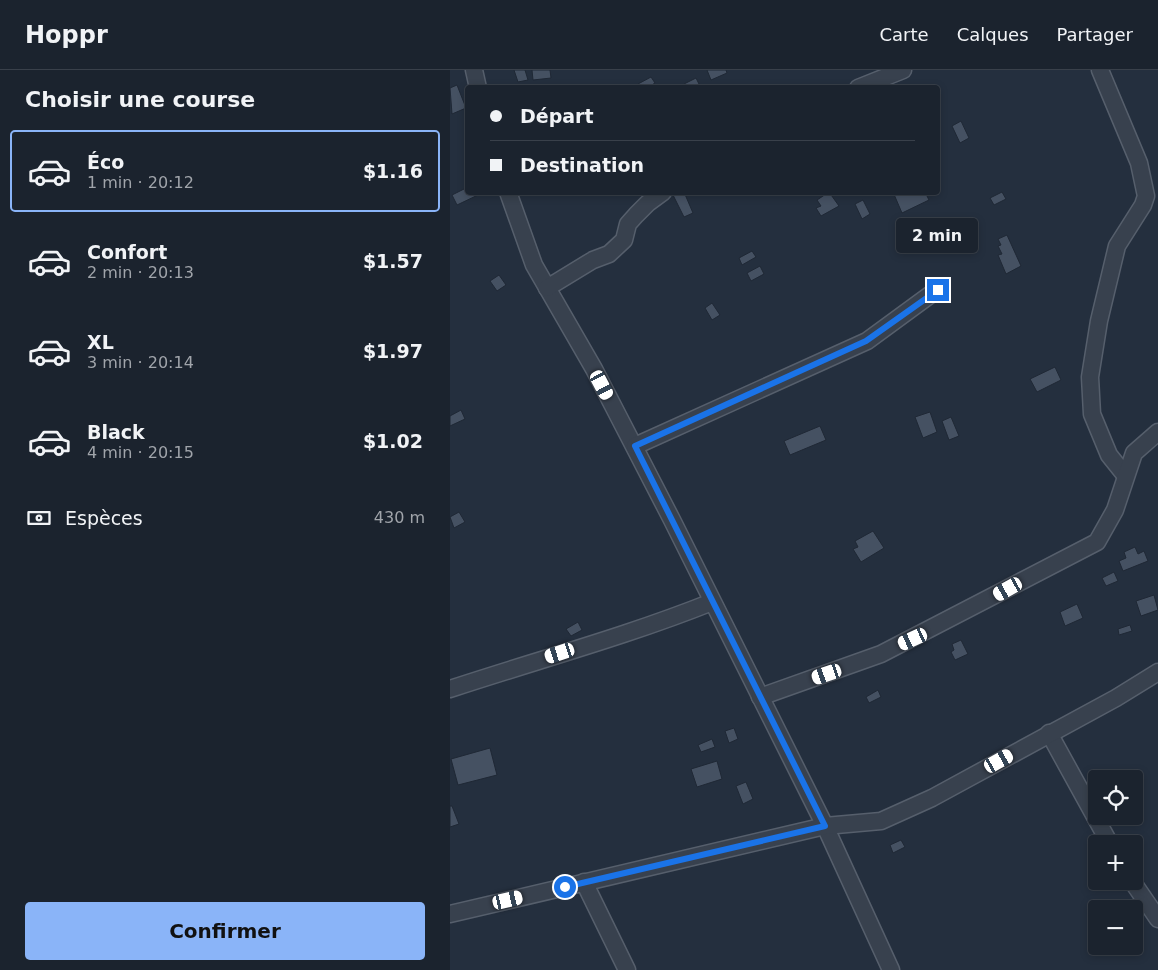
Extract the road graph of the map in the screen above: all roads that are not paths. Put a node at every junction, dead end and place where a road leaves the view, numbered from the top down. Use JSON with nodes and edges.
{"nodes":[{"id":1,"x":474,"y":70,"type":"edge"},
{"id":2,"x":903,"y":70,"type":"edge"},
{"id":3,"x":1100,"y":70,"type":"edge"},
{"id":4,"x":477,"y":85,"type":"edge"},
{"id":5,"x":866,"y":85,"type":"edge"},
{"id":6,"x":509,"y":195,"type":"edge"},
{"id":7,"x":660,"y":195,"type":"edge"},
{"id":8,"x":547,"y":288,"type":"junction"},
{"id":9,"x":938,"y":290,"type":"dead end"},
{"id":10,"x":1158,"y":432,"type":"edge"},
{"id":11,"x":635,"y":446,"type":"junction"},
{"id":12,"x":1125,"y":476,"type":"junction"},
{"id":13,"x":712,"y":602,"type":"junction"},
{"id":14,"x":1158,"y":672,"type":"edge"},
{"id":15,"x":450,"y":689,"type":"edge"},
{"id":16,"x":760,"y":697,"type":"junction"},
{"id":17,"x":1049,"y":733,"type":"junction"},
{"id":18,"x":825,"y":826,"type":"junction"},
{"id":19,"x":1105,"y":835,"type":"edge"},
{"id":20,"x":584,"y":882,"type":"junction"},
{"id":21,"x":1138,"y":890,"type":"edge"},
{"id":22,"x":450,"y":914,"type":"edge"},
{"id":23,"x":1158,"y":919,"type":"edge"},
{"id":24,"x":627,"y":970,"type":"edge"},
{"id":25,"x":891,"y":970,"type":"edge"}],
"edges":[{"from":1,"to":4,"type":"street"},
{"from":2,"to":5,"type":"street"},
{"from":3,"to":12,"type":"street"},
{"from":6,"to":8,"type":"street"},
{"from":7,"to":8,"type":"street"},
{"from":8,"to":11,"type":"street"},
{"from":9,"to":11,"type":"street"},
{"from":10,"to":12,"type":"street"},
{"from":11,"to":13,"type":"street"},
{"from":12,"to":16,"type":"street"},
{"from":13,"to":15,"type":"street"},
{"from":13,"to":16,"type":"street"},
{"from":14,"to":17,"type":"street"},
{"from":16,"to":18,"type":"street"},
{"from":17,"to":18,"type":"street"},
{"from":17,"to":19,"type":"street"},
{"from":18,"to":20,"type":"street"},
{"from":18,"to":25,"type":"street"},
{"from":20,"to":22,"type":"street"},
{"from":20,"to":24,"type":"street"},
{"from":21,"to":23,"type":"street"}]}
